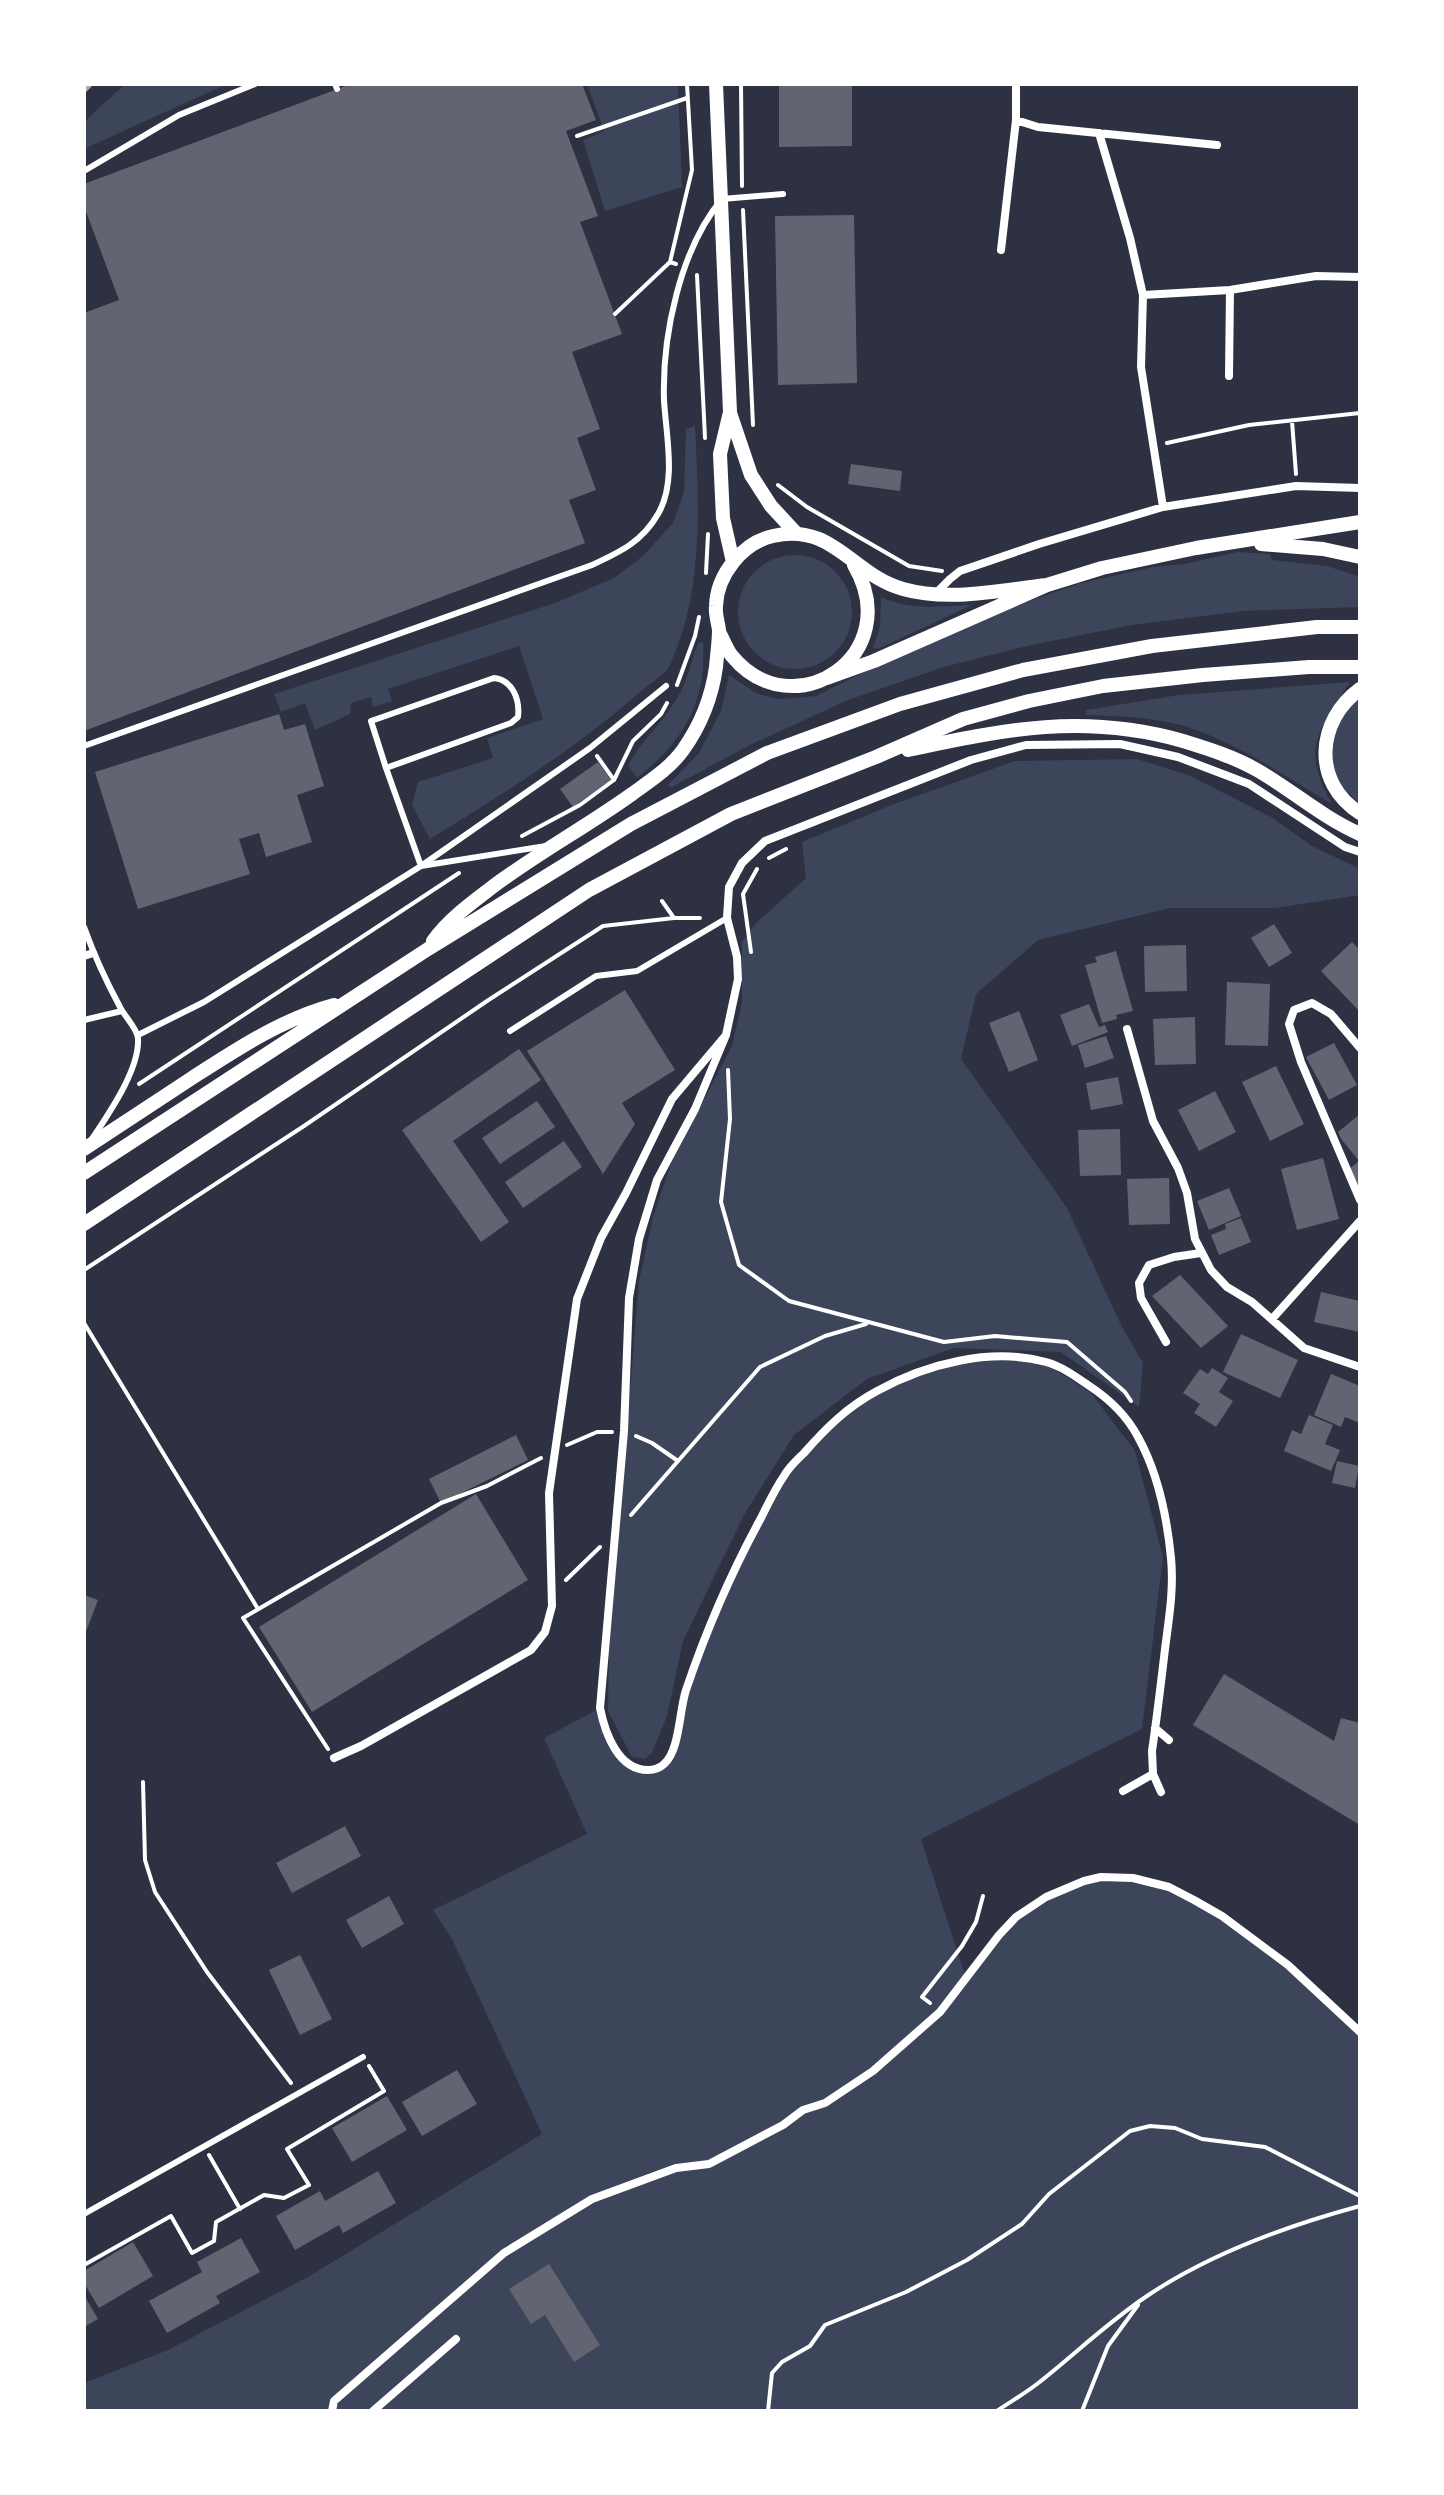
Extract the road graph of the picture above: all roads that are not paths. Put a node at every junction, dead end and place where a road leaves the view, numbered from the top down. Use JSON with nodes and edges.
{"nodes":[{"id":1,"x":255,"y":84,"type":"edge"},
{"id":2,"x":716,"y":84,"type":"edge"},
{"id":3,"x":1016,"y":84,"type":"edge"},
{"id":4,"x":1016,"y":120,"type":"junction"},
{"id":5,"x":1099,"y":133,"type":"junction"},
{"id":6,"x":1217,"y":145,"type":"dead end"},
{"id":7,"x":84,"y":171,"type":"edge"},
{"id":8,"x":783,"y":194,"type":"dead end"},
{"id":9,"x":722,"y":199,"type":"junction"},
{"id":10,"x":1001,"y":250,"type":"dead end"},
{"id":11,"x":1360,"y":277,"type":"edge"},
{"id":12,"x":1230,"y":290,"type":"junction"},
{"id":13,"x":1143,"y":295,"type":"junction"},
{"id":14,"x":1229,"y":376,"type":"dead end"},
{"id":15,"x":730,"y":412,"type":"junction"},
{"id":16,"x":1360,"y":488,"type":"edge"},
{"id":17,"x":1163,"y":507,"type":"junction"},
{"id":18,"x":1360,"y":522,"type":"edge"},
{"id":19,"x":1334,"y":525,"type":"junction"},
{"id":20,"x":1360,"y":532,"type":"edge"},
{"id":21,"x":796,"y":533,"type":"junction"},
{"id":22,"x":1229,"y":543,"type":"junction"},
{"id":23,"x":1360,"y":557,"type":"edge"},
{"id":24,"x":733,"y":562,"type":"junction"},
{"id":25,"x":854,"y":563,"type":"junction"},
{"id":26,"x":1047,"y":585,"type":"junction"},
{"id":27,"x":935,"y":594,"type":"junction"},
{"id":28,"x":1360,"y":627,"type":"edge"},
{"id":29,"x":719,"y":630,"type":"junction"},
{"id":30,"x":1360,"y":667,"type":"edge"},
{"id":31,"x":827,"y":678,"type":"junction"},
{"id":32,"x":666,"y":686,"type":"dead end"},
{"id":33,"x":1360,"y":689,"type":"edge"},
{"id":34,"x":84,"y":746,"type":"edge"},
{"id":35,"x":876,"y":757,"type":"junction"},
{"id":36,"x":386,"y":768,"type":"junction"},
{"id":37,"x":1360,"y":813,"type":"edge"},
{"id":38,"x":1360,"y":834,"type":"edge"},
{"id":39,"x":553,"y":844,"type":"junction"},
{"id":40,"x":1360,"y":852,"type":"edge"},
{"id":41,"x":421,"y":866,"type":"junction"},
{"id":42,"x":727,"y":918,"type":"junction"},
{"id":43,"x":84,"y":927,"type":"edge"},
{"id":44,"x":428,"y":949,"type":"junction"},
{"id":45,"x":89,"y":955,"type":"edge"},
{"id":46,"x":346,"y":1002,"type":"junction"},
{"id":47,"x":122,"y":1011,"type":"junction"},
{"id":48,"x":84,"y":1020,"type":"edge"},
{"id":49,"x":1127,"y":1029,"type":"dead end"},
{"id":50,"x":510,"y":1031,"type":"dead end"},
{"id":51,"x":138,"y":1035,"type":"junction"},
{"id":52,"x":726,"y":1035,"type":"junction"},
{"id":53,"x":1360,"y":1048,"type":"edge"},
{"id":54,"x":86,"y":1148,"type":"edge"},
{"id":55,"x":84,"y":1173,"type":"edge"},
{"id":56,"x":1360,"y":1200,"type":"edge"},
{"id":57,"x":1360,"y":1221,"type":"edge"},
{"id":58,"x":84,"y":1224,"type":"edge"},
{"id":59,"x":1201,"y":1253,"type":"junction"},
{"id":60,"x":1272,"y":1319,"type":"junction"},
{"id":61,"x":1166,"y":1342,"type":"dead end"},
{"id":62,"x":1360,"y":1367,"type":"edge"},
{"id":63,"x":1155,"y":1728,"type":"junction"},
{"id":64,"x":1169,"y":1740,"type":"dead end"},
{"id":65,"x":334,"y":1758,"type":"road end"},
{"id":66,"x":1153,"y":1774,"type":"junction"},
{"id":67,"x":1123,"y":1791,"type":"dead end"},
{"id":68,"x":1161,"y":1792,"type":"dead end"},
{"id":69,"x":1360,"y":2032,"type":"edge"},
{"id":70,"x":363,"y":2057,"type":"road end"},
{"id":71,"x":84,"y":2214,"type":"edge"},
{"id":72,"x":456,"y":2339,"type":"dead end"},
{"id":73,"x":332,"y":2411,"type":"edge"},
{"id":74,"x":373,"y":2411,"type":"edge"}],
"edges":[{"from":1,"to":7,"type":"lane"},
{"from":2,"to":9,"type":"street"},
{"from":3,"to":4,"type":"street"},
{"from":4,"to":5,"type":"street"},
{"from":4,"to":10,"type":"street"},
{"from":5,"to":6,"type":"street"},
{"from":5,"to":13,"type":"street"},
{"from":8,"to":9,"type":"lane"},
{"from":9,"to":15,"type":"street"},
{"from":9,"to":34,"type":"lane"},
{"from":11,"to":12,"type":"street"},
{"from":12,"to":13,"type":"street"},
{"from":12,"to":14,"type":"street"},
{"from":13,"to":17,"type":"street"},
{"from":15,"to":21,"type":"street"},
{"from":15,"to":24,"type":"street"},
{"from":16,"to":17,"type":"street"},
{"from":17,"to":27,"type":"street"},
{"from":18,"to":19,"type":"street"},
{"from":19,"to":20,"type":"street"},
{"from":19,"to":22,"type":"street"},
{"from":21,"to":24,"type":"street"},
{"from":21,"to":25,"type":"street"},
{"from":22,"to":23,"type":"street"},
{"from":22,"to":26,"type":"street"},
{"from":24,"to":29,"type":"street"},
{"from":25,"to":27,"type":"street"},
{"from":25,"to":31,"type":"street"},
{"from":26,"to":27,"type":"street"},
{"from":26,"to":31,"type":"street"},
{"from":28,"to":44,"type":"street"},
{"from":29,"to":31,"type":"street"},
{"from":29,"to":39,"type":"street"},
{"from":30,"to":35,"type":"street"},
{"from":32,"to":41,"type":"lane"},
{"from":33,"to":37,"type":"street"},
{"from":35,"to":38,"type":"street"},
{"from":35,"to":58,"type":"street"},
{"from":36,"to":36,"type":"lane"},
{"from":36,"to":41,"type":"lane"},
{"from":39,"to":41,"type":"lane"},
{"from":39,"to":44,"type":"street"},
{"from":40,"to":42,"type":"street"},
{"from":41,"to":51,"type":"lane"},
{"from":42,"to":50,"type":"lane"},
{"from":42,"to":52,"type":"street"},
{"from":43,"to":45,"type":"lane"},
{"from":44,"to":46,"type":"street"},
{"from":45,"to":47,"type":"lane"},
{"from":46,"to":54,"type":"street"},
{"from":46,"to":55,"type":"street"},
{"from":47,"to":48,"type":"lane"},
{"from":47,"to":51,"type":"lane"},
{"from":49,"to":59,"type":"street"},
{"from":51,"to":54,"type":"lane"},
{"from":52,"to":63,"type":"street"},
{"from":52,"to":65,"type":"street"},
{"from":53,"to":56,"type":"street"},
{"from":57,"to":60,"type":"street"},
{"from":59,"to":60,"type":"street"},
{"from":59,"to":61,"type":"street"},
{"from":60,"to":62,"type":"street"},
{"from":63,"to":64,"type":"street"},
{"from":63,"to":66,"type":"street"},
{"from":66,"to":67,"type":"street"},
{"from":66,"to":68,"type":"street"},
{"from":69,"to":73,"type":"street"},
{"from":70,"to":71,"type":"lane"},
{"from":72,"to":74,"type":"street"}]}
